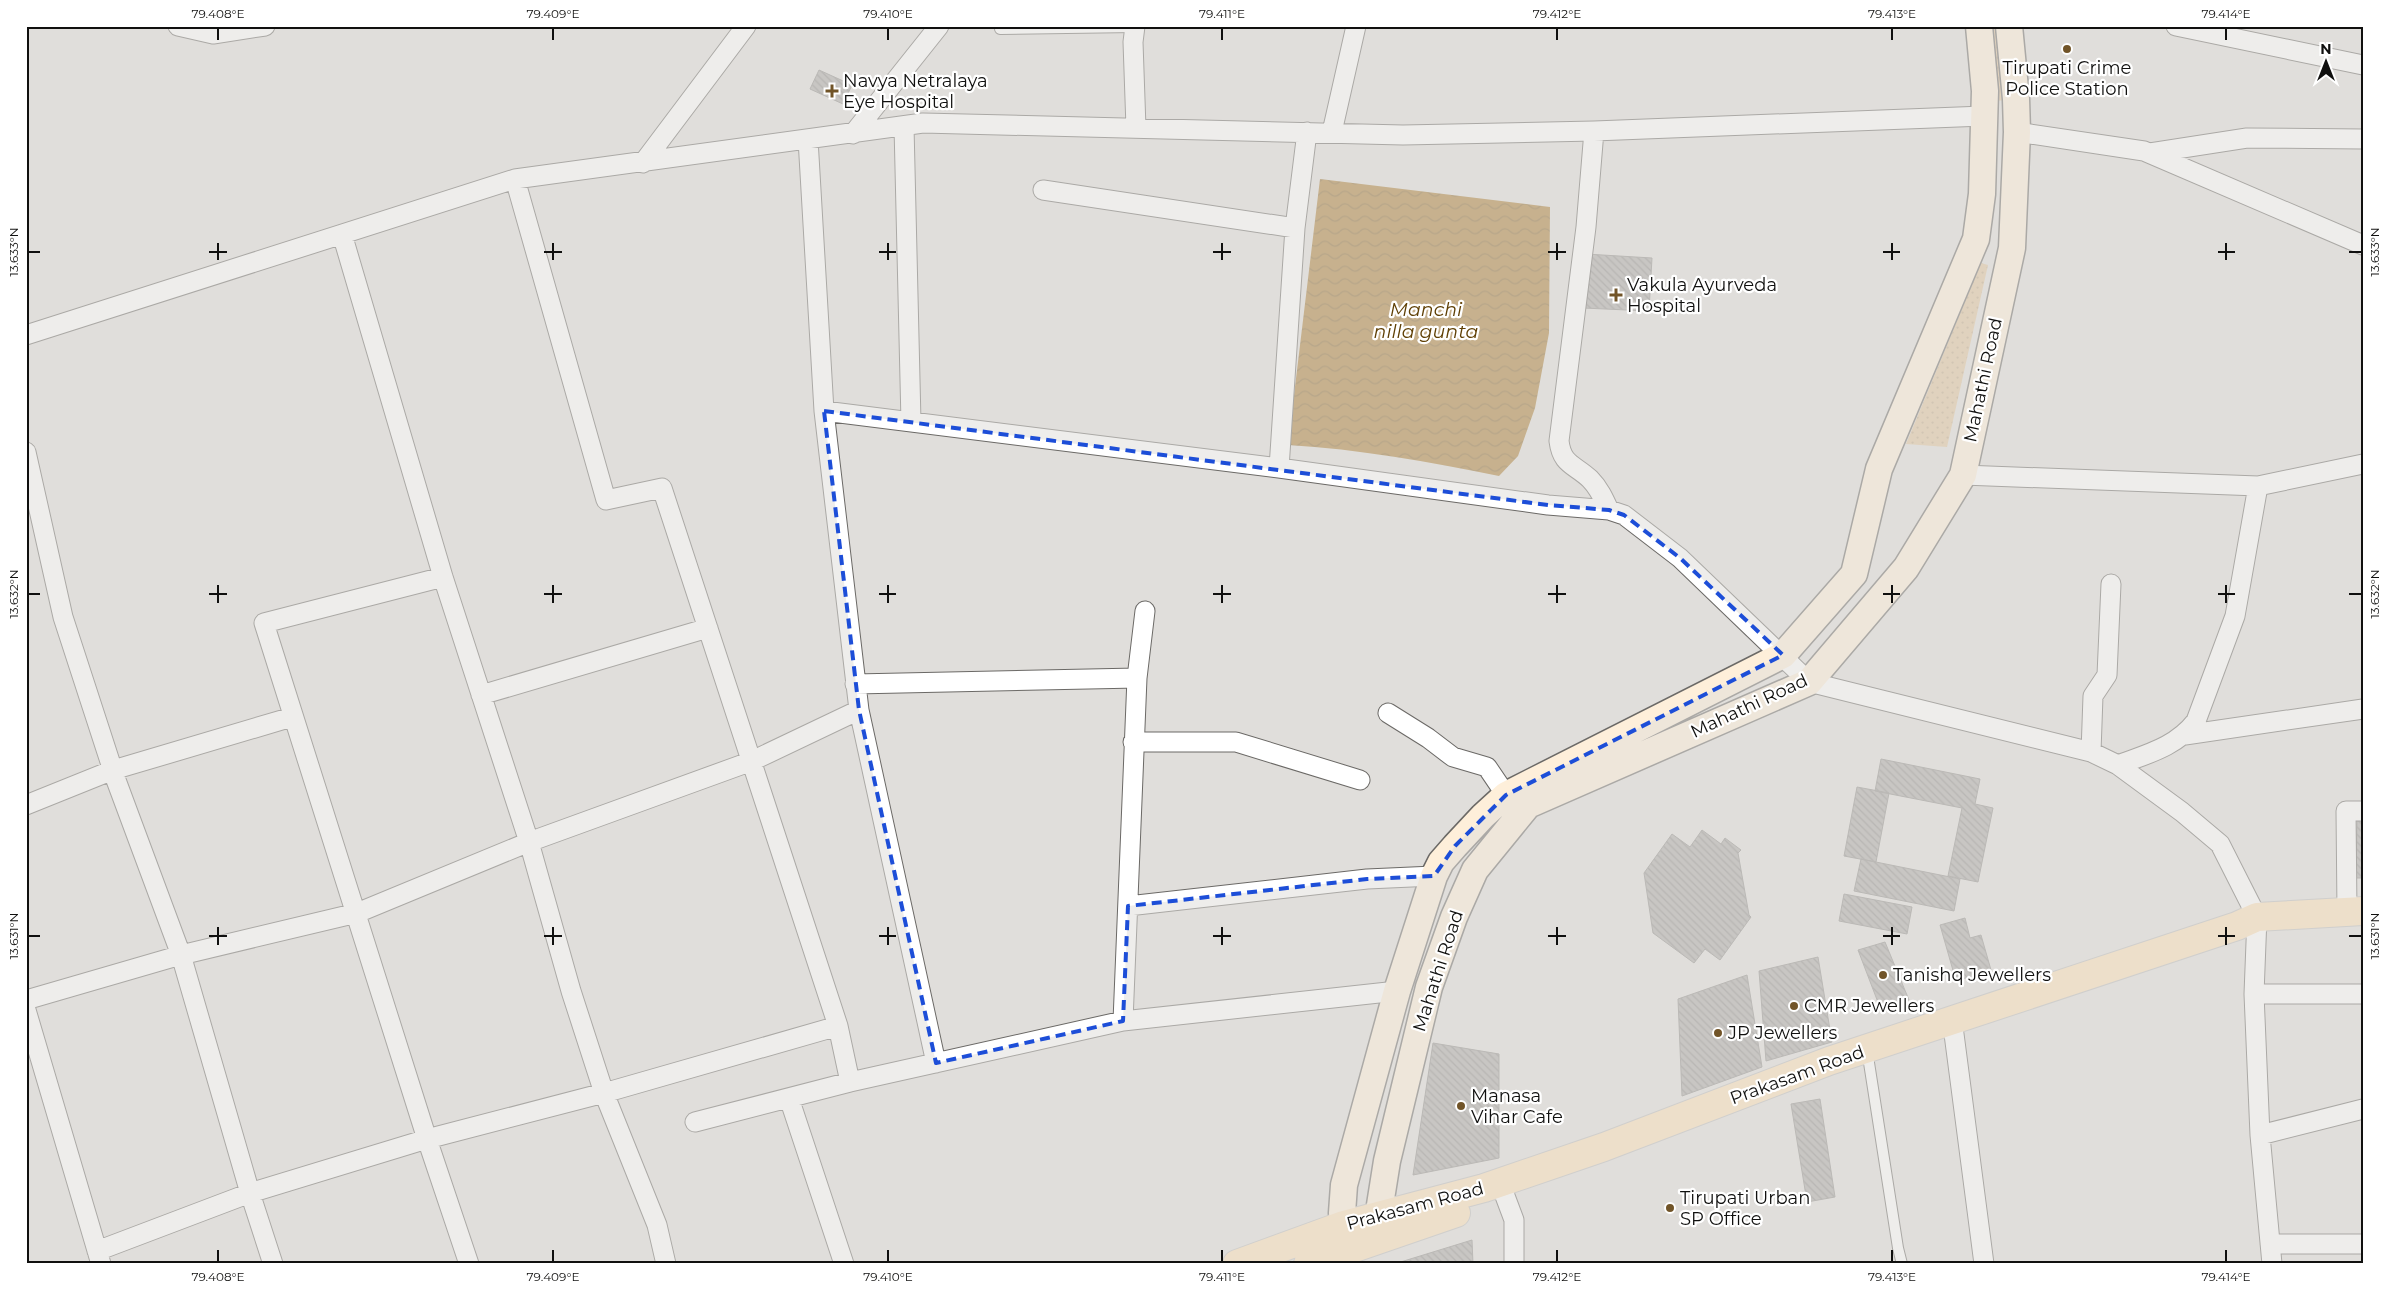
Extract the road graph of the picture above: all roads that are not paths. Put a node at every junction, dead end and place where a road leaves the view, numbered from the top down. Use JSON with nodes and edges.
{"nodes":[{"id":1,"x":178,"y":26,"type":"edge"},
{"id":2,"x":265,"y":26,"type":"edge"},
{"id":3,"x":746,"y":26,"type":"edge"},
{"id":4,"x":940,"y":26,"type":"edge"},
{"id":5,"x":1356,"y":26,"type":"edge"},
{"id":6,"x":1979,"y":26,"type":"edge"},
{"id":7,"x":2009,"y":26,"type":"edge"},
{"id":8,"x":2176,"y":26,"type":"edge"},
{"id":9,"x":1135,"y":27,"type":"edge"},
{"id":10,"x":1000,"y":30,"type":"dead end"},
{"id":11,"x":2363,"y":65,"type":"edge"},
{"id":12,"x":1984,"y":116,"type":"junction"},
{"id":13,"x":904,"y":126,"type":"junction"},
{"id":14,"x":1136,"y":128,"type":"junction"},
{"id":15,"x":1594,"y":131,"type":"junction"},
{"id":16,"x":1306,"y":132,"type":"junction"},
{"id":17,"x":1332,"y":132,"type":"junction"},
{"id":18,"x":2017,"y":132,"type":"junction"},
{"id":19,"x":853,"y":134,"type":"junction"},
{"id":20,"x":808,"y":139,"type":"junction"},
{"id":21,"x":2363,"y":139,"type":"edge"},
{"id":22,"x":2150,"y":153,"type":"junction"},
{"id":23,"x":643,"y":163,"type":"junction"},
{"id":24,"x":515,"y":179,"type":"junction"},
{"id":25,"x":1043,"y":190,"type":"dead end"},
{"id":26,"x":1294,"y":228,"type":"junction"},
{"id":27,"x":342,"y":234,"type":"junction"},
{"id":28,"x":2363,"y":245,"type":"edge"},
{"id":29,"x":26,"y":335,"type":"edge"},
{"id":30,"x":824,"y":411,"type":"junction"},
{"id":31,"x":911,"y":422,"type":"junction"},
{"id":32,"x":26,"y":452,"type":"edge"},
{"id":33,"x":2363,"y":464,"type":"edge"},
{"id":34,"x":1279,"y":468,"type":"junction"},
{"id":35,"x":1963,"y":475,"type":"junction"},
{"id":36,"x":2258,"y":486,"type":"junction"},
{"id":37,"x":1609,"y":510,"type":"junction"},
{"id":38,"x":443,"y":577,"type":"junction"},
{"id":39,"x":2110,"y":584,"type":"dead end"},
{"id":40,"x":1145,"y":611,"type":"dead end"},
{"id":41,"x":708,"y":628,"type":"junction"},
{"id":42,"x":1783,"y":655,"type":"junction"},
{"id":43,"x":1137,"y":678,"type":"junction"},
{"id":44,"x":1809,"y":682,"type":"junction"},
{"id":45,"x":855,"y":684,"type":"junction"},
{"id":46,"x":481,"y":695,"type":"junction"},
{"id":47,"x":2363,"y":709,"type":"edge"},
{"id":48,"x":859,"y":710,"type":"junction"},
{"id":49,"x":1388,"y":713,"type":"dead end"},
{"id":50,"x":292,"y":717,"type":"junction"},
{"id":51,"x":2185,"y":736,"type":"junction"},
{"id":52,"x":1133,"y":742,"type":"junction"},
{"id":53,"x":2091,"y":752,"type":"junction"},
{"id":54,"x":752,"y":762,"type":"junction"},
{"id":55,"x":2118,"y":765,"type":"junction"},
{"id":56,"x":113,"y":770,"type":"junction"},
{"id":57,"x":1360,"y":780,"type":"dead end"},
{"id":58,"x":1506,"y":795,"type":"junction"},
{"id":59,"x":26,"y":805,"type":"edge"},
{"id":60,"x":2363,"y":811,"type":"edge"},
{"id":61,"x":529,"y":842,"type":"junction"},
{"id":62,"x":1434,"y":876,"type":"junction"},
{"id":63,"x":1128,"y":906,"type":"junction"},
{"id":64,"x":357,"y":913,"type":"junction"},
{"id":65,"x":2358,"y":916,"type":"edge"},
{"id":66,"x":2256,"y":925,"type":"junction"},
{"id":67,"x":181,"y":954,"type":"junction"},
{"id":68,"x":1397,"y":991,"type":"junction"},
{"id":69,"x":2254,"y":994,"type":"junction"},
{"id":70,"x":2363,"y":994,"type":"edge"},
{"id":71,"x":26,"y":1000,"type":"edge"},
{"id":72,"x":26,"y":1010,"type":"edge"},
{"id":73,"x":1123,"y":1021,"type":"junction"},
{"id":74,"x":838,"y":1026,"type":"junction"},
{"id":75,"x":1954,"y":1034,"type":"junction"},
{"id":76,"x":1869,"y":1057,"type":"junction"},
{"id":77,"x":936,"y":1063,"type":"junction"},
{"id":78,"x":850,"y":1082,"type":"junction"},
{"id":79,"x":604,"y":1094,"type":"junction"},
{"id":80,"x":789,"y":1098,"type":"junction"},
{"id":81,"x":2363,"y":1109,"type":"edge"},
{"id":82,"x":695,"y":1122,"type":"dead end"},
{"id":83,"x":2260,"y":1134,"type":"junction"},
{"id":84,"x":427,"y":1139,"type":"junction"},
{"id":85,"x":250,"y":1193,"type":"junction"},
{"id":86,"x":1505,"y":1196,"type":"junction"},
{"id":87,"x":1382,"y":1227,"type":"junction"},
{"id":88,"x":1346,"y":1237,"type":"junction"},
{"id":89,"x":2270,"y":1244,"type":"junction"},
{"id":90,"x":2363,"y":1244,"type":"edge"},
{"id":91,"x":99,"y":1257,"type":"edge"},
{"id":92,"x":273,"y":1264,"type":"edge"},
{"id":93,"x":469,"y":1264,"type":"edge"},
{"id":94,"x":666,"y":1264,"type":"edge"},
{"id":95,"x":844,"y":1264,"type":"edge"},
{"id":96,"x":1237,"y":1264,"type":"edge"},
{"id":97,"x":1308,"y":1264,"type":"edge"},
{"id":98,"x":1514,"y":1264,"type":"edge"},
{"id":99,"x":1902,"y":1264,"type":"edge"},
{"id":100,"x":1984,"y":1264,"type":"edge"},
{"id":101,"x":2272,"y":1264,"type":"edge"}],
"edges":[{"from":1,"to":2,"type":"street"},
{"from":3,"to":23,"type":"street"},
{"from":4,"to":19,"type":"street"},
{"from":5,"to":17,"type":"street"},
{"from":6,"to":12,"type":"street","name":"Mahathi Road"},
{"from":7,"to":18,"type":"street","name":"Mahathi Road"},
{"from":8,"to":11,"type":"street"},
{"from":9,"to":10,"type":"lane"},
{"from":9,"to":14,"type":"street"},
{"from":12,"to":15,"type":"street"},
{"from":12,"to":42,"type":"street","name":"Mahathi Road"},
{"from":13,"to":14,"type":"street"},
{"from":13,"to":19,"type":"street"},
{"from":13,"to":31,"type":"street"},
{"from":14,"to":16,"type":"street"},
{"from":15,"to":17,"type":"street"},
{"from":15,"to":37,"type":"street"},
{"from":16,"to":17,"type":"street"},
{"from":16,"to":26,"type":"street"},
{"from":18,"to":22,"type":"street"},
{"from":18,"to":35,"type":"street","name":"Mahathi Road"},
{"from":19,"to":20,"type":"street"},
{"from":20,"to":23,"type":"street"},
{"from":20,"to":30,"type":"street"},
{"from":21,"to":22,"type":"street"},
{"from":22,"to":28,"type":"street"},
{"from":23,"to":24,"type":"street"},
{"from":24,"to":27,"type":"street"},
{"from":24,"to":41,"type":"street"},
{"from":25,"to":26,"type":"street"},
{"from":26,"to":34,"type":"street"},
{"from":27,"to":29,"type":"street"},
{"from":27,"to":38,"type":"street"},
{"from":30,"to":31,"type":"street"},
{"from":30,"to":45,"type":"street"},
{"from":31,"to":34,"type":"street"},
{"from":32,"to":56,"type":"street"},
{"from":33,"to":36,"type":"street"},
{"from":34,"to":37,"type":"street"},
{"from":35,"to":36,"type":"street"},
{"from":35,"to":44,"type":"street","name":"Mahathi Road"},
{"from":36,"to":51,"type":"street"},
{"from":37,"to":42,"type":"street"},
{"from":38,"to":46,"type":"street"},
{"from":38,"to":50,"type":"street"},
{"from":39,"to":53,"type":"street"},
{"from":40,"to":43,"type":"street"},
{"from":41,"to":46,"type":"street"},
{"from":41,"to":54,"type":"street"},
{"from":42,"to":44,"type":"street"},
{"from":42,"to":58,"type":"street","name":"Mahathi Road"},
{"from":43,"to":45,"type":"street"},
{"from":43,"to":52,"type":"street"},
{"from":44,"to":53,"type":"street"},
{"from":44,"to":87,"type":"street","name":"Mahathi Road"},
{"from":45,"to":48,"type":"street"},
{"from":46,"to":61,"type":"street"},
{"from":47,"to":51,"type":"street"},
{"from":48,"to":54,"type":"street"},
{"from":48,"to":77,"type":"street"},
{"from":49,"to":58,"type":"street"},
{"from":50,"to":56,"type":"street"},
{"from":50,"to":64,"type":"street"},
{"from":51,"to":55,"type":"street"},
{"from":52,"to":57,"type":"street"},
{"from":52,"to":63,"type":"street"},
{"from":53,"to":55,"type":"street"},
{"from":54,"to":61,"type":"street"},
{"from":54,"to":74,"type":"street"},
{"from":55,"to":66,"type":"street"},
{"from":56,"to":59,"type":"street"},
{"from":56,"to":67,"type":"street"},
{"from":58,"to":62,"type":"street","name":"Mahathi Road"},
{"from":60,"to":65,"type":"street"},
{"from":61,"to":64,"type":"street"},
{"from":61,"to":79,"type":"street"},
{"from":62,"to":63,"type":"street"},
{"from":62,"to":68,"type":"street","name":"Mahathi Road"},
{"from":63,"to":73,"type":"street"},
{"from":64,"to":67,"type":"street"},
{"from":64,"to":84,"type":"street"},
{"from":65,"to":66,"type":"main road","name":"Prakasam Road"},
{"from":66,"to":69,"type":"street"},
{"from":66,"to":75,"type":"main road","name":"Prakasam Road"},
{"from":66,"to":76,"type":"main road","name":"Prakasam Road"},
{"from":67,"to":71,"type":"street"},
{"from":67,"to":85,"type":"street"},
{"from":68,"to":73,"type":"street"},
{"from":68,"to":88,"type":"street","name":"Mahathi Road"},
{"from":69,"to":70,"type":"street"},
{"from":69,"to":83,"type":"street"},
{"from":72,"to":91,"type":"street"},
{"from":73,"to":77,"type":"street"},
{"from":74,"to":78,"type":"street"},
{"from":74,"to":79,"type":"street"},
{"from":75,"to":76,"type":"main road","name":"Prakasam Road"},
{"from":75,"to":100,"type":"street"},
{"from":76,"to":86,"type":"main road","name":"Prakasam Road"},
{"from":76,"to":87,"type":"main road","name":"Prakasam Road"},
{"from":76,"to":99,"type":"lane"},
{"from":77,"to":78,"type":"street"},
{"from":78,"to":80,"type":"street"},
{"from":79,"to":84,"type":"street"},
{"from":79,"to":94,"type":"street"},
{"from":80,"to":82,"type":"street"},
{"from":80,"to":95,"type":"street"},
{"from":81,"to":83,"type":"street"},
{"from":83,"to":89,"type":"street"},
{"from":84,"to":85,"type":"street"},
{"from":84,"to":93,"type":"street"},
{"from":85,"to":91,"type":"street"},
{"from":85,"to":92,"type":"street"},
{"from":86,"to":87,"type":"main road","name":"Prakasam Road"},
{"from":86,"to":98,"type":"street"},
{"from":87,"to":88,"type":"main road","name":"Prakasam Road"},
{"from":88,"to":96,"type":"main road","name":"Prakasam Road"},
{"from":88,"to":97,"type":"main road","name":"Prakasam Road"},
{"from":89,"to":90,"type":"street"},
{"from":89,"to":101,"type":"street"}]}
